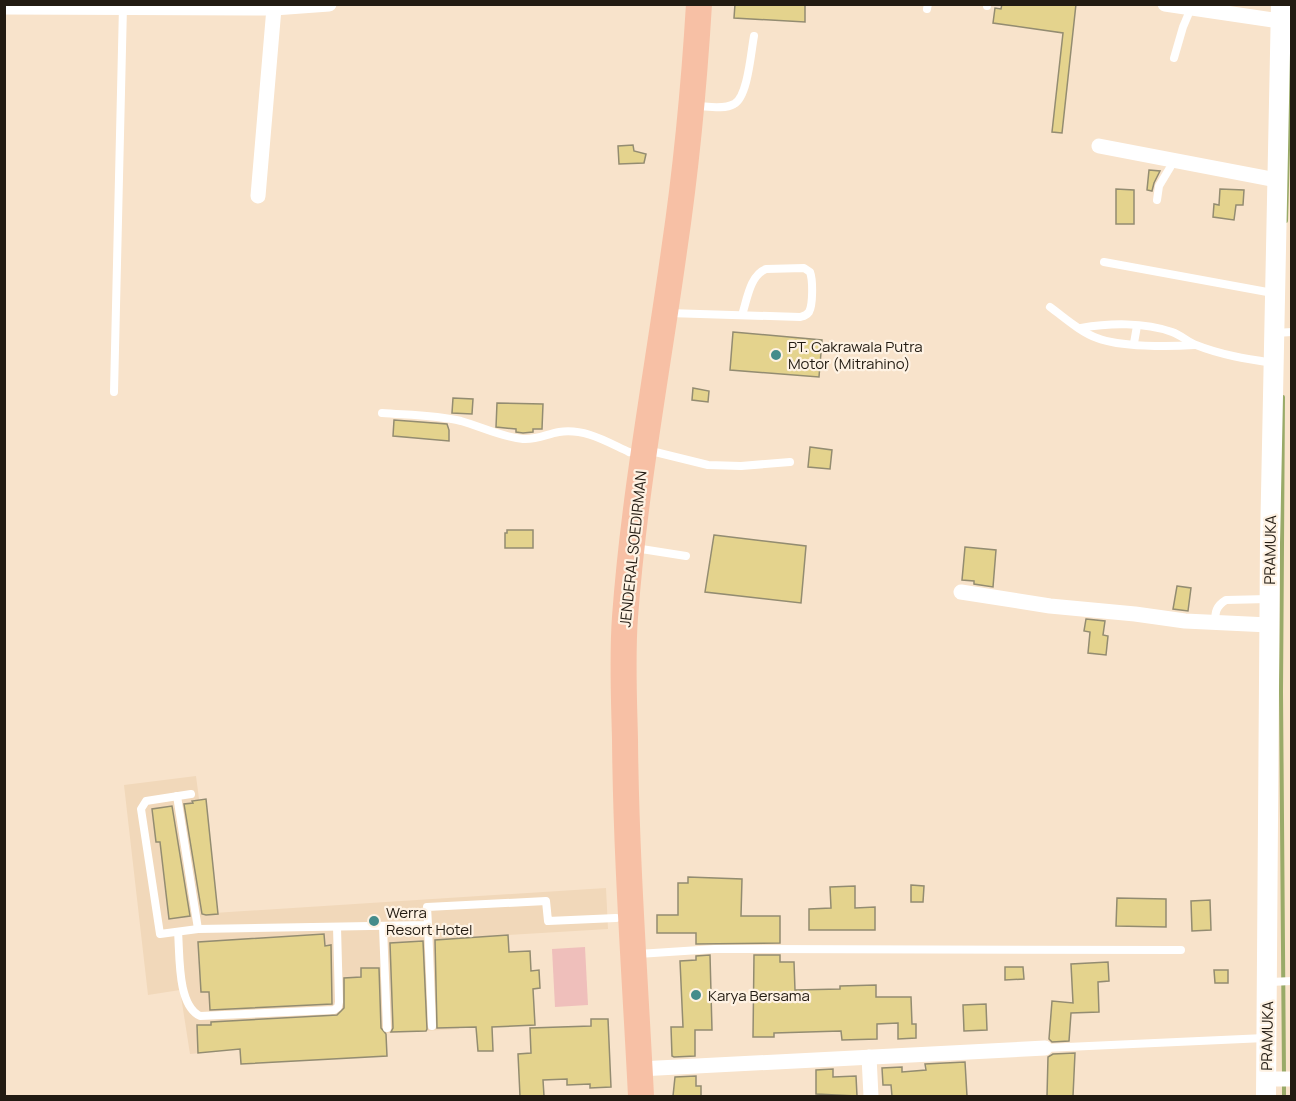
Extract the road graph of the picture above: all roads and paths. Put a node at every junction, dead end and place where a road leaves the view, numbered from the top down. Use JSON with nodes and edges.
{"nodes":[{"id":1,"x":329,"y":4,"type":"edge"},
{"id":2,"x":686,"y":4,"type":"edge"},
{"id":3,"x":699,"y":4,"type":"edge"},
{"id":4,"x":1166,"y":4,"type":"edge"},
{"id":5,"x":122,"y":6,"type":"edge"},
{"id":6,"x":4,"y":7,"type":"edge"},
{"id":7,"x":274,"y":8,"type":"junction"},
{"id":8,"x":1191,"y":8,"type":"junction"},
{"id":9,"x":1280,"y":13,"type":"edge"},
{"id":10,"x":754,"y":36,"type":"dead end"},
{"id":11,"x":1174,"y":58,"type":"dead end"},
{"id":12,"x":691,"y":106,"type":"junction"},
{"id":13,"x":1099,"y":146,"type":"dead end"},
{"id":14,"x":1174,"y":161,"type":"junction"},
{"id":15,"x":1277,"y":180,"type":"junction"},
{"id":16,"x":258,"y":196,"type":"dead end"},
{"id":17,"x":1156,"y":200,"type":"dead end"},
{"id":18,"x":1104,"y":262,"type":"dead end"},
{"id":19,"x":1274,"y":294,"type":"junction"},
{"id":20,"x":1050,"y":307,"type":"dead end"},
{"id":21,"x":664,"y":313,"type":"junction"},
{"id":22,"x":742,"y":315,"type":"junction"},
{"id":23,"x":1137,"y":326,"type":"junction"},
{"id":24,"x":1081,"y":328,"type":"junction"},
{"id":25,"x":1282,"y":332,"type":"edge"},
{"id":26,"x":1134,"y":343,"type":"junction"},
{"id":27,"x":1194,"y":345,"type":"junction"},
{"id":28,"x":1273,"y":363,"type":"junction"},
{"id":29,"x":114,"y":392,"type":"dead end"},
{"id":30,"x":382,"y":413,"type":"dead end"},
{"id":31,"x":636,"y":451,"type":"junction"},
{"id":32,"x":790,"y":462,"type":"dead end"},
{"id":33,"x":631,"y":548,"type":"junction"},
{"id":34,"x":686,"y":556,"type":"dead end"},
{"id":35,"x":961,"y":592,"type":"dead end"},
{"id":36,"x":1269,"y":599,"type":"junction"},
{"id":37,"x":1215,"y":623,"type":"junction"},
{"id":38,"x":1269,"y":626,"type":"junction"},
{"id":39,"x":191,"y":794,"type":"dead end"},
{"id":40,"x":177,"y":796,"type":"junction"},
{"id":41,"x":616,"y":918,"type":"junction"},
{"id":42,"x":428,"y":925,"type":"junction"},
{"id":43,"x":337,"y":927,"type":"junction"},
{"id":44,"x":383,"y":927,"type":"junction"},
{"id":45,"x":198,"y":929,"type":"junction"},
{"id":46,"x":178,"y":932,"type":"junction"},
{"id":47,"x":1181,"y":950,"type":"dead end"},
{"id":48,"x":634,"y":955,"type":"junction"},
{"id":49,"x":1273,"y":981,"type":"junction"},
{"id":50,"x":1292,"y":981,"type":"edge"},
{"id":51,"x":432,"y":1026,"type":"dead end"},
{"id":52,"x":387,"y":1028,"type":"dead end"},
{"id":53,"x":1267,"y":1038,"type":"junction"},
{"id":54,"x":1045,"y":1048,"type":"joint"},
{"id":55,"x":869,"y":1057,"type":"junction"},
{"id":56,"x":639,"y":1069,"type":"junction"},
{"id":57,"x":1292,"y":1079,"type":"edge"},
{"id":58,"x":1268,"y":1085,"type":"edge"},
{"id":59,"x":624,"y":1096,"type":"edge"},
{"id":60,"x":641,"y":1096,"type":"edge"},
{"id":61,"x":871,"y":1096,"type":"edge"}],
"edges":[{"from":1,"to":7,"type":"street"},
{"from":2,"to":31,"type":"highway","name":"JENDERAL SOEDIRMAN"},
{"from":3,"to":12,"type":"highway","name":"JENDERAL SOEDIRMAN"},
{"from":4,"to":8,"type":"street"},
{"from":5,"to":6,"type":"street"},
{"from":5,"to":7,"type":"street"},
{"from":5,"to":29,"type":"lane"},
{"from":7,"to":16,"type":"street"},
{"from":8,"to":9,"type":"street"},
{"from":8,"to":11,"type":"lane"},
{"from":9,"to":15,"type":"street","name":"PRAMUKA"},
{"from":10,"to":12,"type":"lane"},
{"from":12,"to":21,"type":"highway","name":"JENDERAL SOEDIRMAN"},
{"from":13,"to":14,"type":"street"},
{"from":14,"to":15,"type":"street"},
{"from":14,"to":17,"type":"lane"},
{"from":15,"to":19,"type":"street","name":"PRAMUKA"},
{"from":18,"to":19,"type":"lane"},
{"from":19,"to":25,"type":"street","name":"PRAMUKA"},
{"from":20,"to":24,"type":"lane"},
{"from":21,"to":22,"type":"lane"},
{"from":21,"to":31,"type":"highway","name":"JENDERAL SOEDIRMAN"},
{"from":22,"to":22,"type":"lane"},
{"from":23,"to":24,"type":"lane"},
{"from":23,"to":26,"type":"lane"},
{"from":23,"to":27,"type":"lane"},
{"from":24,"to":26,"type":"lane"},
{"from":25,"to":28,"type":"street","name":"PRAMUKA"},
{"from":26,"to":27,"type":"lane"},
{"from":27,"to":28,"type":"lane"},
{"from":28,"to":36,"type":"street","name":"PRAMUKA"},
{"from":30,"to":31,"type":"lane"},
{"from":31,"to":32,"type":"lane"},
{"from":31,"to":33,"type":"highway","name":"JENDERAL SOEDIRMAN"},
{"from":31,"to":41,"type":"highway","name":"JENDERAL SOEDIRMAN"},
{"from":33,"to":34,"type":"lane"},
{"from":33,"to":48,"type":"highway","name":"JENDERAL SOEDIRMAN"},
{"from":35,"to":37,"type":"street"},
{"from":36,"to":37,"type":"lane"},
{"from":36,"to":38,"type":"street","name":"PRAMUKA"},
{"from":37,"to":38,"type":"street"},
{"from":38,"to":49,"type":"street","name":"PRAMUKA"},
{"from":39,"to":40,"type":"lane"},
{"from":40,"to":45,"type":"lane"},
{"from":40,"to":46,"type":"lane"},
{"from":41,"to":42,"type":"lane"},
{"from":41,"to":59,"type":"highway","name":"JENDERAL SOEDIRMAN"},
{"from":42,"to":44,"type":"lane"},
{"from":42,"to":51,"type":"lane"},
{"from":43,"to":44,"type":"lane"},
{"from":43,"to":45,"type":"lane"},
{"from":43,"to":46,"type":"lane"},
{"from":44,"to":52,"type":"lane"},
{"from":45,"to":46,"type":"lane"},
{"from":47,"to":48,"type":"lane"},
{"from":48,"to":56,"type":"highway","name":"JENDERAL SOEDIRMAN"},
{"from":49,"to":50,"type":"lane"},
{"from":49,"to":53,"type":"street","name":"PRAMUKA"},
{"from":53,"to":54,"type":"lane"},
{"from":53,"to":58,"type":"street","name":"PRAMUKA"},
{"from":54,"to":55,"type":"street"},
{"from":55,"to":56,"type":"street"},
{"from":55,"to":61,"type":"street"},
{"from":56,"to":60,"type":"highway","name":"JENDERAL SOEDIRMAN"},
{"from":57,"to":58,"type":"street"}]}
